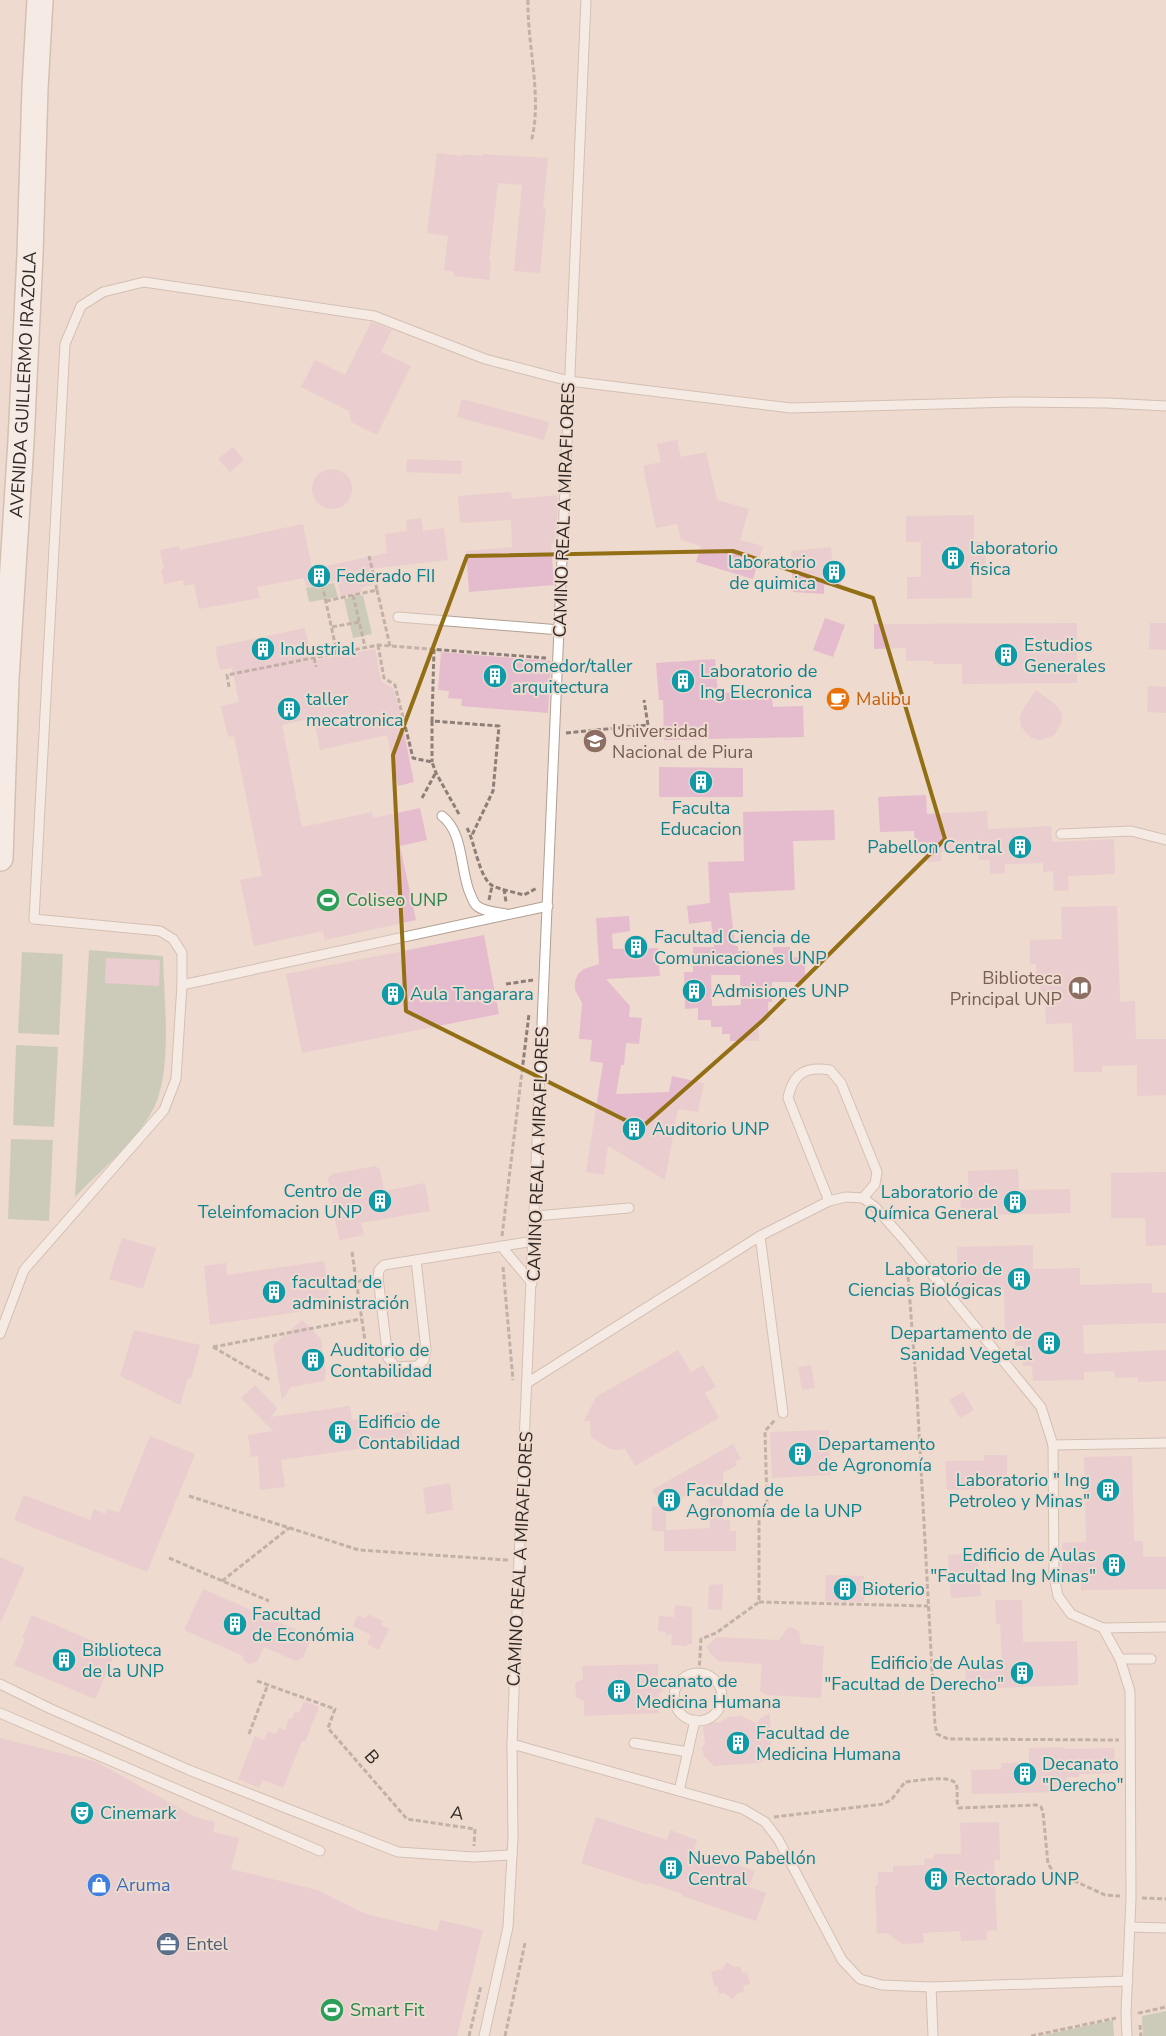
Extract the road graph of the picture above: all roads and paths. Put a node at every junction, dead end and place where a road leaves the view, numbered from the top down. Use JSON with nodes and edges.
{"nodes":[{"id":1,"x":40,"y":0,"type":"edge"},
{"id":2,"x":528,"y":0,"type":"edge"},
{"id":3,"x":586,"y":0,"type":"edge"},
{"id":4,"x":531,"y":142,"type":"dead end"},
{"id":5,"x":569,"y":381,"type":"junction"},
{"id":6,"x":1166,"y":406,"type":"edge"},
{"id":7,"x":369,"y":556,"type":"dead end"},
{"id":8,"x":322,"y":584,"type":"dead end"},
{"id":9,"x":377,"y":590,"type":"junction"},
{"id":10,"x":353,"y":595,"type":"junction"},
{"id":11,"x":326,"y":601,"type":"junction"},
{"id":12,"x":398,"y":617,"type":"dead end"},
{"id":13,"x":359,"y":622,"type":"junction"},
{"id":14,"x":332,"y":627,"type":"junction"},
{"id":15,"x":560,"y":630,"type":"junction"},
{"id":16,"x":378,"y":645,"type":"junction"},
{"id":17,"x":390,"y":646,"type":"junction"},
{"id":18,"x":364,"y":647,"type":"junction"},
{"id":19,"x":434,"y":649,"type":"junction"},
{"id":20,"x":337,"y":653,"type":"junction"},
{"id":21,"x":314,"y":658,"type":"junction"},
{"id":22,"x":554,"y":658,"type":"dead end"},
{"id":23,"x":316,"y":667,"type":"dead end"},
{"id":24,"x":229,"y":686,"type":"dead end"},
{"id":25,"x":644,"y":700,"type":"dead end"},
{"id":26,"x":432,"y":721,"type":"junction"},
{"id":27,"x":556,"y":734,"type":"junction"},
{"id":28,"x":432,"y":762,"type":"junction"},
{"id":29,"x":436,"y":773,"type":"junction"},
{"id":30,"x":422,"y":798,"type":"dead end"},
{"id":31,"x":442,"y":816,"type":"dead end"},
{"id":32,"x":1061,"y":834,"type":"dead end"},
{"id":33,"x":472,"y":836,"type":"junction"},
{"id":34,"x":1166,"y":840,"type":"edge"},
{"id":35,"x":0,"y":858,"type":"edge"},
{"id":36,"x":543,"y":884,"type":"dead end"},
{"id":37,"x":548,"y":906,"type":"junction"},
{"id":38,"x":508,"y":915,"type":"junction"},
{"id":39,"x":506,"y":984,"type":"dead end"},
{"id":40,"x":182,"y":985,"type":"junction"},
{"id":41,"x":532,"y":990,"type":"dead end"},
{"id":42,"x":529,"y":1010,"type":"dead end"},
{"id":43,"x":863,"y":1198,"type":"junction"},
{"id":44,"x":829,"y":1201,"type":"junction"},
{"id":45,"x":629,"y":1208,"type":"dead end"},
{"id":46,"x":535,"y":1216,"type":"junction"},
{"id":47,"x":760,"y":1236,"type":"junction"},
{"id":48,"x":534,"y":1241,"type":"junction"},
{"id":49,"x":905,"y":1241,"type":"junction"},
{"id":50,"x":501,"y":1246,"type":"junction"},
{"id":51,"x":352,"y":1252,"type":"dead end"},
{"id":52,"x":416,"y":1260,"type":"junction"},
{"id":53,"x":378,"y":1278,"type":"junction"},
{"id":54,"x":356,"y":1282,"type":"junction"},
{"id":55,"x":532,"y":1283,"type":"junction"},
{"id":56,"x":335,"y":1285,"type":"dead end"},
{"id":57,"x":361,"y":1319,"type":"junction"},
{"id":58,"x":0,"y":1334,"type":"edge"},
{"id":59,"x":364,"y":1340,"type":"dead end"},
{"id":60,"x":270,"y":1380,"type":"dead end"},
{"id":61,"x":528,"y":1383,"type":"junction"},
{"id":62,"x":783,"y":1413,"type":"joint"},
{"id":63,"x":1166,"y":1443,"type":"edge"},
{"id":64,"x":1053,"y":1445,"type":"junction"},
{"id":65,"x":190,"y":1496,"type":"dead end"},
{"id":66,"x":289,"y":1528,"type":"junction"},
{"id":67,"x":169,"y":1558,"type":"dead end"},
{"id":68,"x":519,"y":1560,"type":"junction"},
{"id":69,"x":222,"y":1581,"type":"junction"},
{"id":70,"x":269,"y":1601,"type":"dead end"},
{"id":71,"x":759,"y":1602,"type":"junction"},
{"id":72,"x":928,"y":1606,"type":"junction"},
{"id":73,"x":1166,"y":1627,"type":"edge"},
{"id":74,"x":1103,"y":1628,"type":"junction"},
{"id":75,"x":1120,"y":1659,"type":"junction"},
{"id":76,"x":1150,"y":1659,"type":"dead end"},
{"id":77,"x":699,"y":1673,"type":"junction"},
{"id":78,"x":257,"y":1681,"type":"dead end"},
{"id":79,"x":0,"y":1684,"type":"edge"},
{"id":80,"x":268,"y":1684,"type":"junction"},
{"id":81,"x":0,"y":1713,"type":"edge"},
{"id":82,"x":695,"y":1720,"type":"junction"},
{"id":83,"x":249,"y":1734,"type":"dead end"},
{"id":84,"x":1130,"y":1740,"type":"junction"},
{"id":85,"x":634,"y":1743,"type":"dead end"},
{"id":86,"x":512,"y":1744,"type":"junction"},
{"id":87,"x":688,"y":1752,"type":"junction"},
{"id":88,"x":679,"y":1791,"type":"junction"},
{"id":89,"x":760,"y":1818,"type":"junction"},
{"id":90,"x":408,"y":1819,"type":"joint"},
{"id":91,"x":320,"y":1851,"type":"dead end"},
{"id":92,"x":512,"y":1855,"type":"junction"},
{"id":93,"x":474,"y":1856,"type":"junction"},
{"id":94,"x":1131,"y":1898,"type":"junction"},
{"id":95,"x":1166,"y":1899,"type":"edge"},
{"id":96,"x":1130,"y":1927,"type":"junction"},
{"id":97,"x":1166,"y":1928,"type":"edge"},
{"id":98,"x":525,"y":1943,"type":"dead end"},
{"id":99,"x":1128,"y":1981,"type":"junction"},
{"id":100,"x":931,"y":1987,"type":"junction"},
{"id":101,"x":1166,"y":2007,"type":"edge"},
{"id":102,"x":1139,"y":2013,"type":"dead end"},
{"id":103,"x":1116,"y":2027,"type":"dead end"},
{"id":104,"x":484,"y":2036,"type":"edge"},
{"id":105,"x":505,"y":2036,"type":"edge"},
{"id":106,"x":933,"y":2036,"type":"edge"},
{"id":107,"x":1031,"y":2036,"type":"edge"},
{"id":108,"x":1127,"y":2036,"type":"edge"}],
"edges":[{"from":1,"to":35,"type":"main road","name":"AVENIDA GUILLERMO IRAZOLA"},
{"from":2,"to":4,"type":"path"},
{"from":3,"to":5,"type":"lane","name":"CAMINO REAL A MIRAFLORES"},
{"from":5,"to":6,"type":"lane"},
{"from":5,"to":15,"type":"lane","name":"CAMINO REAL A MIRAFLORES"},
{"from":5,"to":40,"type":"lane"},
{"from":7,"to":9,"type":"path"},
{"from":8,"to":11,"type":"path"},
{"from":9,"to":10,"type":"path"},
{"from":9,"to":17,"type":"path"},
{"from":10,"to":11,"type":"path"},
{"from":10,"to":13,"type":"path"},
{"from":11,"to":14,"type":"path"},
{"from":12,"to":15,"type":"lane"},
{"from":13,"to":14,"type":"path"},
{"from":13,"to":18,"type":"path"},
{"from":14,"to":20,"type":"path"},
{"from":15,"to":27,"type":"lane","name":"CAMINO REAL A MIRAFLORES"},
{"from":16,"to":17,"type":"path"},
{"from":16,"to":18,"type":"path"},
{"from":16,"to":28,"type":"path"},
{"from":17,"to":19,"type":"path"},
{"from":18,"to":20,"type":"path"},
{"from":19,"to":22,"type":"path"},
{"from":19,"to":26,"type":"path"},
{"from":20,"to":21,"type":"path"},
{"from":21,"to":23,"type":"path"},
{"from":21,"to":24,"type":"path"},
{"from":25,"to":27,"type":"path"},
{"from":26,"to":28,"type":"path"},
{"from":26,"to":33,"type":"path"},
{"from":27,"to":37,"type":"lane","name":"CAMINO REAL A MIRAFLORES"},
{"from":28,"to":29,"type":"path"},
{"from":29,"to":30,"type":"path"},
{"from":29,"to":33,"type":"path"},
{"from":31,"to":38,"type":"lane"},
{"from":32,"to":34,"type":"lane"},
{"from":33,"to":36,"type":"path"},
{"from":37,"to":38,"type":"lane"},
{"from":37,"to":46,"type":"lane","name":"CAMINO REAL A MIRAFLORES"},
{"from":38,"to":40,"type":"lane"},
{"from":39,"to":41,"type":"path"},
{"from":40,"to":58,"type":"lane"},
{"from":42,"to":50,"type":"path"},
{"from":43,"to":44,"type":"lane"},
{"from":43,"to":44,"type":"lane"},
{"from":43,"to":49,"type":"lane"},
{"from":44,"to":47,"type":"lane"},
{"from":45,"to":46,"type":"lane"},
{"from":46,"to":48,"type":"lane","name":"CAMINO REAL A MIRAFLORES"},
{"from":47,"to":61,"type":"lane"},
{"from":47,"to":62,"type":"lane"},
{"from":48,"to":50,"type":"lane"},
{"from":48,"to":55,"type":"lane","name":"CAMINO REAL A MIRAFLORES"},
{"from":49,"to":64,"type":"lane"},
{"from":49,"to":72,"type":"path"},
{"from":50,"to":52,"type":"lane"},
{"from":50,"to":55,"type":"lane"},
{"from":50,"to":61,"type":"path"},
{"from":51,"to":54,"type":"path"},
{"from":52,"to":53,"type":"lane"},
{"from":52,"to":53,"type":"lane"},
{"from":53,"to":54,"type":"path"},
{"from":54,"to":56,"type":"path"},
{"from":54,"to":57,"type":"path"},
{"from":55,"to":61,"type":"lane","name":"CAMINO REAL A MIRAFLORES"},
{"from":57,"to":59,"type":"path"},
{"from":57,"to":60,"type":"path"},
{"from":61,"to":68,"type":"lane","name":"CAMINO REAL A MIRAFLORES"},
{"from":62,"to":71,"type":"path"},
{"from":63,"to":64,"type":"lane"},
{"from":64,"to":74,"type":"lane"},
{"from":65,"to":66,"type":"path"},
{"from":66,"to":68,"type":"path"},
{"from":66,"to":69,"type":"path"},
{"from":67,"to":69,"type":"path"},
{"from":68,"to":86,"type":"lane","name":"CAMINO REAL A MIRAFLORES"},
{"from":69,"to":70,"type":"path"},
{"from":71,"to":72,"type":"path"},
{"from":71,"to":77,"type":"path"},
{"from":72,"to":84,"type":"path"},
{"from":73,"to":74,"type":"lane"},
{"from":74,"to":75,"type":"lane"},
{"from":75,"to":76,"type":"lane"},
{"from":75,"to":84,"type":"lane"},
{"from":77,"to":82,"type":"lane"},
{"from":77,"to":82,"type":"lane"},
{"from":78,"to":80,"type":"path"},
{"from":79,"to":93,"type":"lane"},
{"from":80,"to":83,"type":"path"},
{"from":80,"to":90,"type":"path","name":"B"},
{"from":81,"to":91,"type":"lane"},
{"from":82,"to":87,"type":"lane"},
{"from":84,"to":94,"type":"lane"},
{"from":85,"to":87,"type":"lane"},
{"from":86,"to":88,"type":"lane"},
{"from":86,"to":92,"type":"lane","name":"CAMINO REAL A MIRAFLORES"},
{"from":87,"to":88,"type":"lane"},
{"from":88,"to":89,"type":"lane"},
{"from":89,"to":94,"type":"path"},
{"from":89,"to":100,"type":"lane"},
{"from":90,"to":93,"type":"path","name":"A"},
{"from":92,"to":93,"type":"lane"},
{"from":92,"to":104,"type":"lane","name":"CAMINO REAL A MIRAFLORES"},
{"from":94,"to":95,"type":"path"},
{"from":94,"to":96,"type":"lane"},
{"from":96,"to":97,"type":"lane"},
{"from":96,"to":99,"type":"lane"},
{"from":98,"to":105,"type":"path"},
{"from":99,"to":100,"type":"lane"},
{"from":99,"to":108,"type":"lane"},
{"from":100,"to":106,"type":"lane"},
{"from":101,"to":102,"type":"path"},
{"from":103,"to":107,"type":"path"}]}
